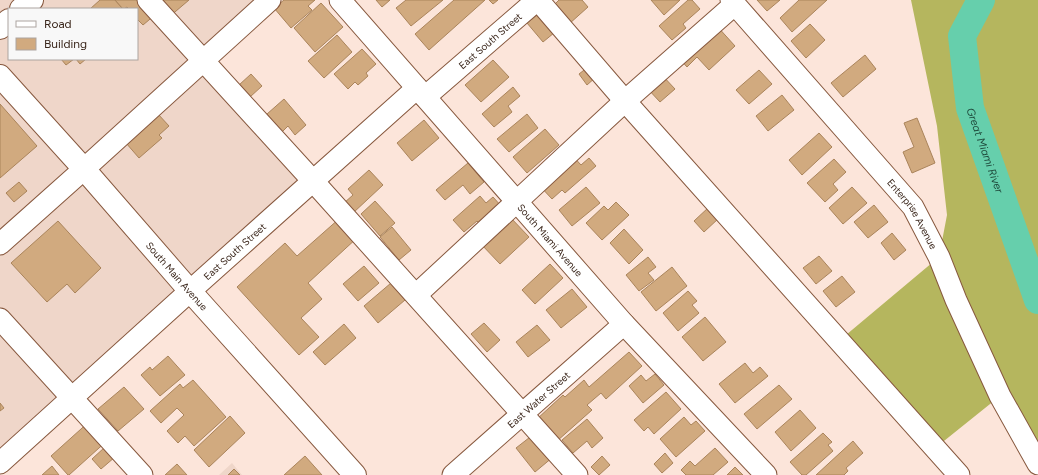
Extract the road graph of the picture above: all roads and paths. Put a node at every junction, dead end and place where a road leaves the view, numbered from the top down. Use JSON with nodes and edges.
{"nodes":[{"id":1,"x":32,"y":0,"type":"edge"},
{"id":2,"x":148,"y":0,"type":"edge"},
{"id":3,"x":270,"y":0,"type":"edge"},
{"id":4,"x":340,"y":0,"type":"edge"},
{"id":5,"x":538,"y":0,"type":"edge"},
{"id":6,"x":733,"y":2,"type":"edge"},
{"id":7,"x":22,"y":8,"type":"edge"},
{"id":8,"x":8,"y":21,"type":"edge"},
{"id":9,"x":0,"y":28,"type":"edge"},
{"id":10,"x":203,"y":60,"type":"junction"},
{"id":11,"x":0,"y":76,"type":"edge"},
{"id":12,"x":421,"y":92,"type":"junction"},
{"id":13,"x":625,"y":101,"type":"junction"},
{"id":14,"x":84,"y":169,"type":"junction"},
{"id":15,"x":313,"y":180,"type":"junction"},
{"id":16,"x":516,"y":201,"type":"junction"},
{"id":17,"x":0,"y":244,"type":"edge"},
{"id":18,"x":190,"y":291,"type":"junction"},
{"id":19,"x":416,"y":295,"type":"junction"},
{"id":20,"x":0,"y":319,"type":"edge"},
{"id":21,"x":624,"y":324,"type":"junction"},
{"id":22,"x":72,"y":398,"type":"junction"},
{"id":23,"x":523,"y":414,"type":"junction"},
{"id":24,"x":0,"y":463,"type":"edge"},
{"id":25,"x":1038,"y":464,"type":"edge"},
{"id":26,"x":141,"y":474,"type":"edge"},
{"id":27,"x":355,"y":475,"type":"edge"},
{"id":28,"x":453,"y":475,"type":"edge"},
{"id":29,"x":577,"y":475,"type":"edge"},
{"id":30,"x":766,"y":475,"type":"edge"},
{"id":31,"x":959,"y":475,"type":"edge"}],
"edges":[{"from":1,"to":7,"type":"main road"},
{"from":2,"to":10,"type":"street"},
{"from":3,"to":10,"type":"street"},
{"from":4,"to":12,"type":"street","name":"South Miami Avenue"},
{"from":5,"to":12,"type":"street","name":"East South Street"},
{"from":5,"to":13,"type":"street"},
{"from":6,"to":13,"type":"street"},
{"from":6,"to":25,"type":"street","name":"Enterprise Avenue"},
{"from":8,"to":9,"type":"main road"},
{"from":10,"to":14,"type":"street"},
{"from":10,"to":15,"type":"street"},
{"from":11,"to":14,"type":"main road","name":"South Main Avenue"},
{"from":12,"to":15,"type":"street","name":"East South Street"},
{"from":12,"to":16,"type":"street","name":"South Miami Avenue"},
{"from":13,"to":16,"type":"street"},
{"from":13,"to":31,"type":"street"},
{"from":14,"to":17,"type":"street"},
{"from":14,"to":18,"type":"main road","name":"South Main Avenue"},
{"from":15,"to":18,"type":"street","name":"East South Street"},
{"from":15,"to":19,"type":"street"},
{"from":16,"to":19,"type":"street"},
{"from":16,"to":21,"type":"street","name":"South Miami Avenue"},
{"from":18,"to":22,"type":"street","name":"East South Street"},
{"from":18,"to":27,"type":"main road","name":"South Main Avenue"},
{"from":19,"to":23,"type":"street"},
{"from":20,"to":22,"type":"street"},
{"from":21,"to":23,"type":"street","name":"East Water Street"},
{"from":21,"to":30,"type":"street","name":"South Miami Avenue"},
{"from":22,"to":24,"type":"street","name":"East South Street"},
{"from":22,"to":26,"type":"street"},
{"from":23,"to":28,"type":"street","name":"East Water Street"},
{"from":23,"to":29,"type":"street"}]}
